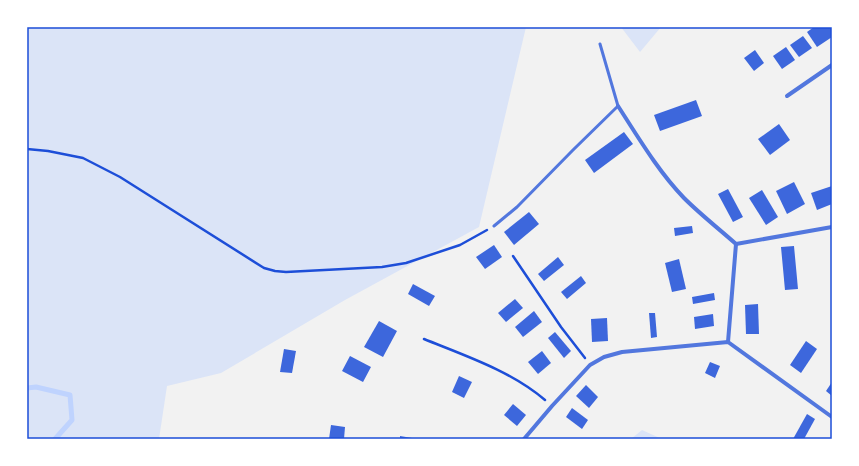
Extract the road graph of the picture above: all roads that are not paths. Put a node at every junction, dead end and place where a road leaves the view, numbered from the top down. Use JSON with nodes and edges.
{"nodes":[{"id":1,"x":600,"y":44,"type":"dead end"},
{"id":2,"x":832,"y":65,"type":"edge"},
{"id":3,"x":787,"y":96,"type":"dead end"},
{"id":4,"x":618,"y":106,"type":"junction"},
{"id":5,"x":494,"y":226,"type":"road end"},
{"id":6,"x":832,"y":227,"type":"edge"},
{"id":7,"x":736,"y":244,"type":"junction"},
{"id":8,"x":728,"y":342,"type":"junction"},
{"id":9,"x":832,"y":416,"type":"edge"},
{"id":10,"x":524,"y":439,"type":"edge"}],
"edges":[{"from":1,"to":4,"type":"lane"},
{"from":2,"to":3,"type":"street"},
{"from":4,"to":5,"type":"lane"},
{"from":4,"to":7,"type":"street"},
{"from":6,"to":7,"type":"street"},
{"from":7,"to":8,"type":"street"},
{"from":8,"to":9,"type":"street"},
{"from":8,"to":10,"type":"street"}]}
